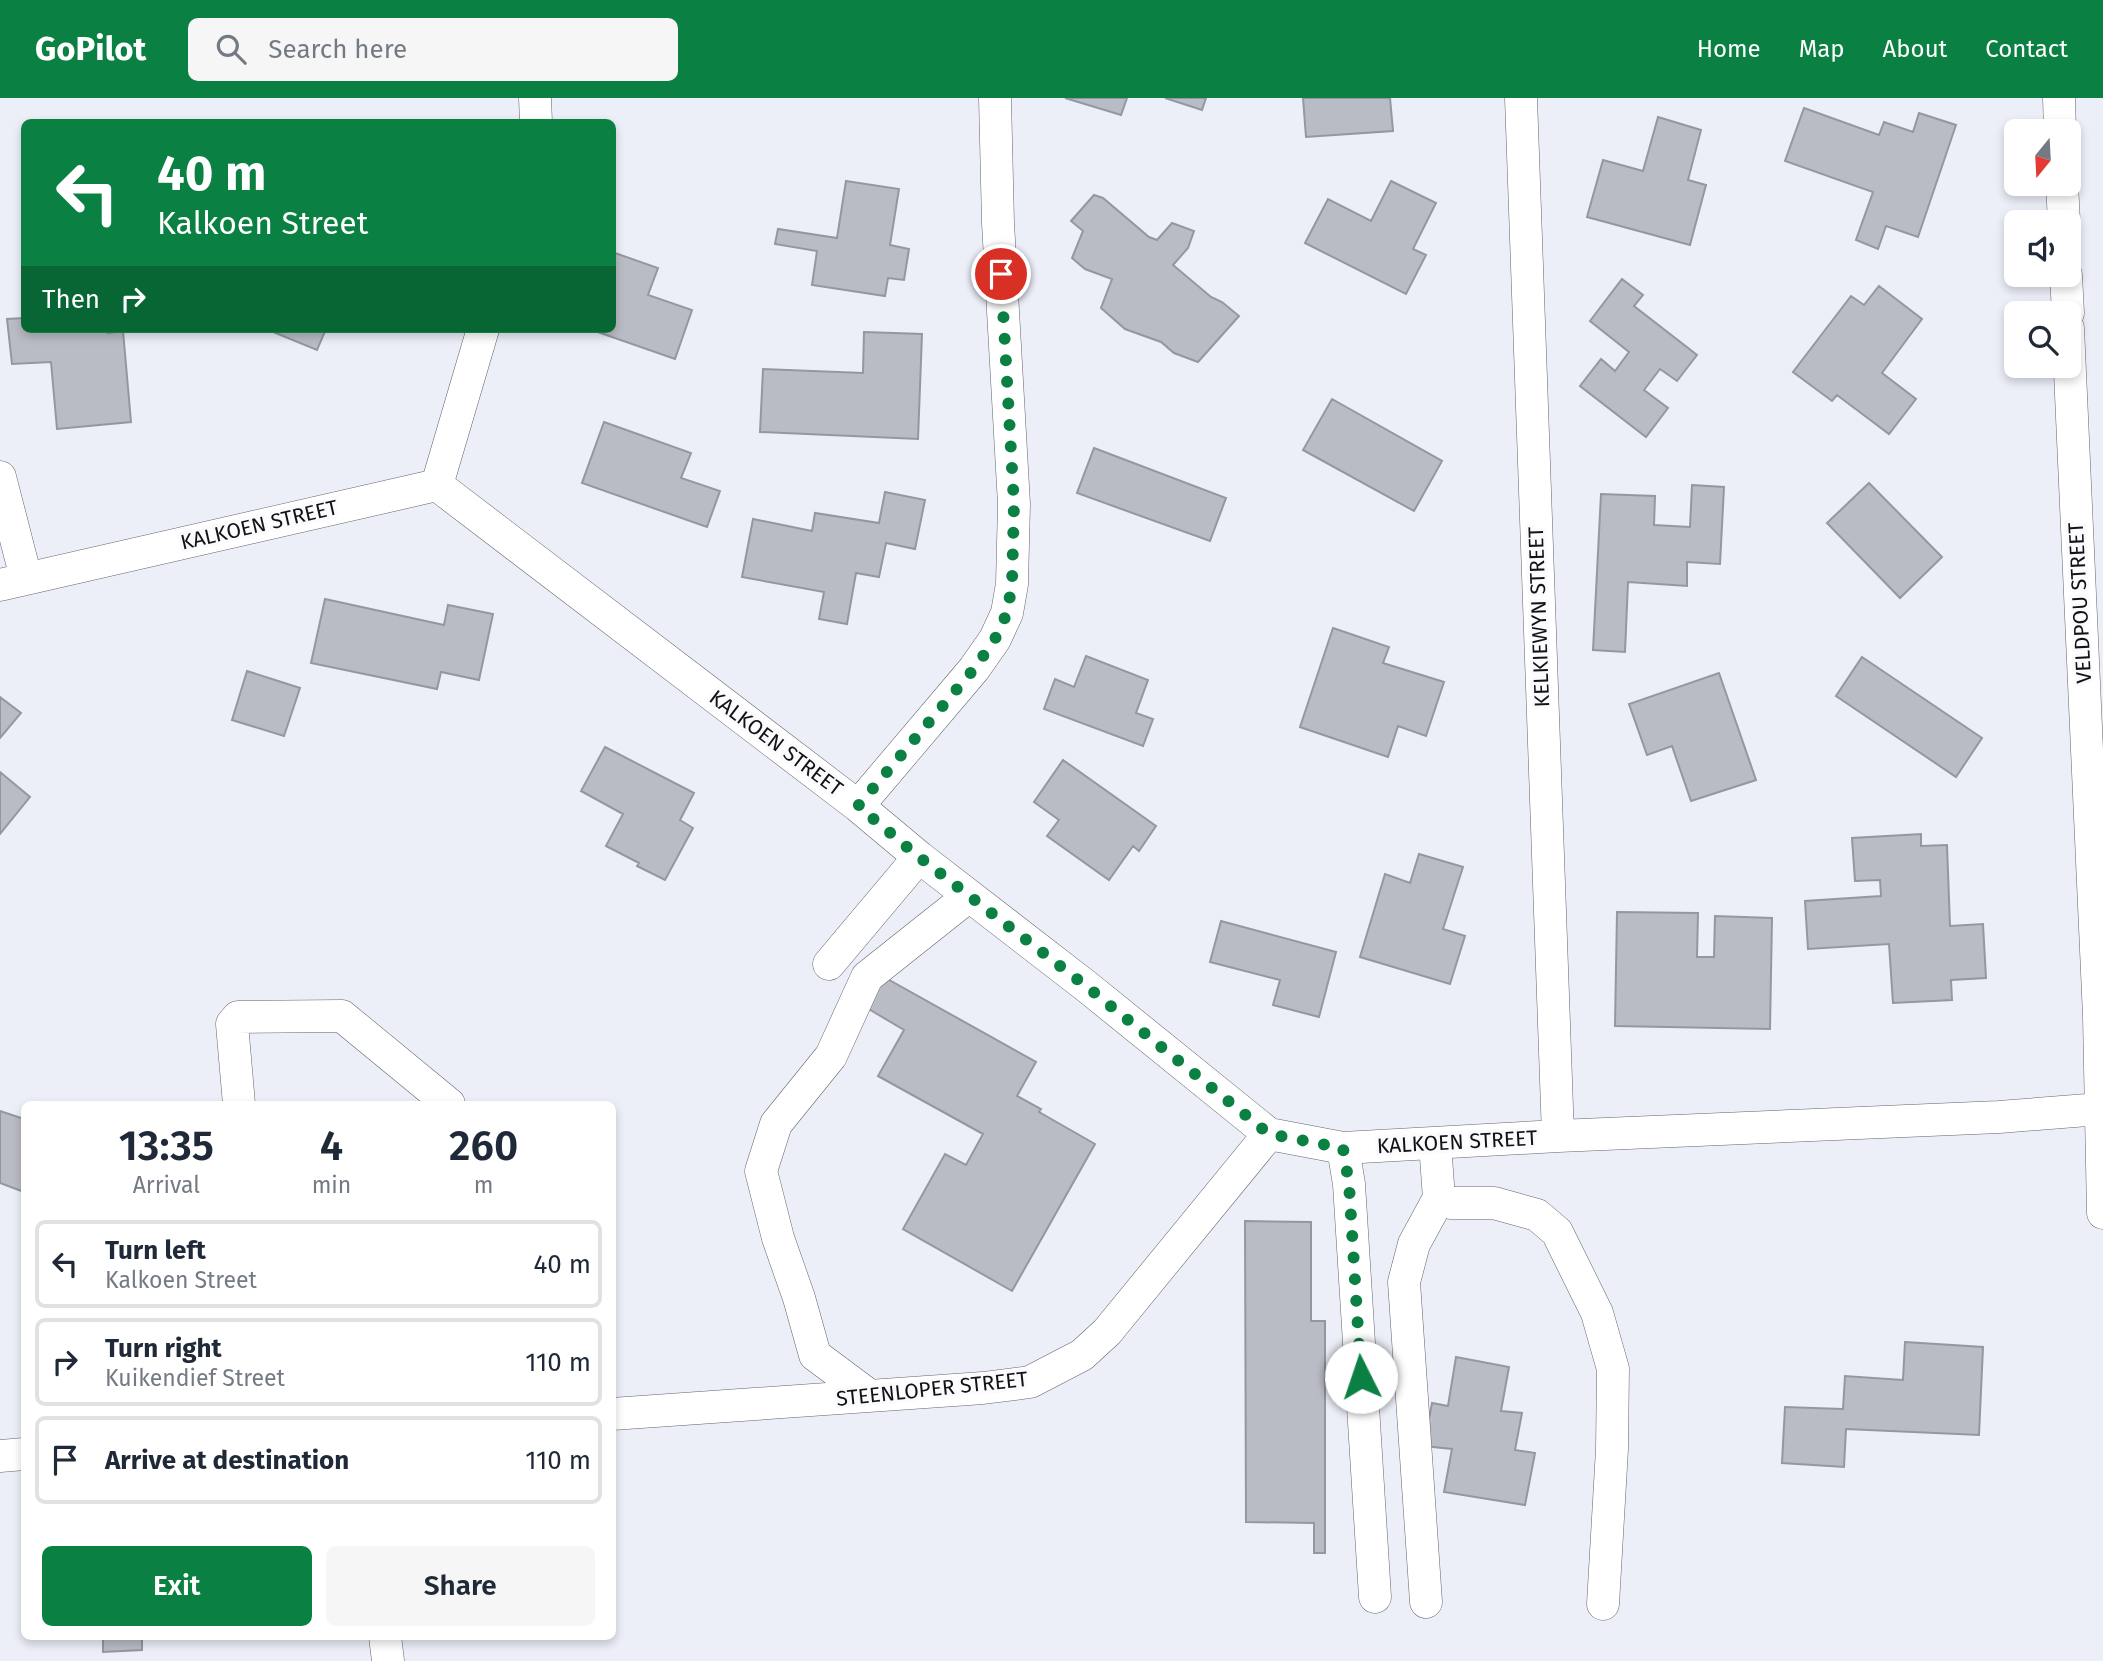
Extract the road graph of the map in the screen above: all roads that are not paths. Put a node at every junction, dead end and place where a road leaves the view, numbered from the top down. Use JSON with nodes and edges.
{"nodes":[{"id":1,"x":535,"y":98,"type":"edge"},
{"id":2,"x":995,"y":98,"type":"edge"},
{"id":3,"x":1521,"y":98,"type":"edge"},
{"id":4,"x":2059,"y":98,"type":"edge"},
{"id":5,"x":536,"y":119,"type":"edge"},
{"id":6,"x":2060,"y":119,"type":"edge"},
{"id":7,"x":482,"y":333,"type":"edge"},
{"id":8,"x":2070,"y":378,"type":"edge"},
{"id":9,"x":0,"y":477,"type":"edge"},
{"id":10,"x":437,"y":485,"type":"junction"},
{"id":11,"x":13,"y":581,"type":"edge"},
{"id":12,"x":858,"y":806,"type":"junction"},
{"id":13,"x":919,"y":857,"type":"junction"},
{"id":14,"x":969,"y":896,"type":"junction"},
{"id":15,"x":830,"y":964,"type":"dead end"},
{"id":16,"x":239,"y":1101,"type":"edge"},
{"id":17,"x":445,"y":1101,"type":"edge"},
{"id":18,"x":2099,"y":1109,"type":"junction"},
{"id":19,"x":1269,"y":1134,"type":"junction"},
{"id":20,"x":1558,"y":1136,"type":"junction"},
{"id":21,"x":1435,"y":1144,"type":"junction"},
{"id":22,"x":1343,"y":1148,"type":"junction"},
{"id":23,"x":1439,"y":1198,"type":"junction"},
{"id":24,"x":2103,"y":1213,"type":"edge"},
{"id":25,"x":870,"y":1396,"type":"junction"},
{"id":26,"x":616,"y":1414,"type":"edge"},
{"id":27,"x":21,"y":1454,"type":"edge"},
{"id":28,"x":0,"y":1456,"type":"edge"},
{"id":29,"x":1376,"y":1597,"type":"dead end"},
{"id":30,"x":1426,"y":1602,"type":"dead end"},
{"id":31,"x":1603,"y":1604,"type":"dead end"},
{"id":32,"x":385,"y":1640,"type":"edge"},
{"id":33,"x":388,"y":1661,"type":"edge"}],
"edges":[{"from":1,"to":5,"type":"street"},
{"from":2,"to":12,"type":"street"},
{"from":3,"to":20,"type":"street","name":"KELKIEWYN STREET"},
{"from":4,"to":6,"type":"street"},
{"from":7,"to":10,"type":"street"},
{"from":8,"to":18,"type":"street","name":"VELDPOU STREET"},
{"from":9,"to":11,"type":"street"},
{"from":10,"to":11,"type":"street","name":"KALKOEN STREET"},
{"from":10,"to":12,"type":"street","name":"KALKOEN STREET"},
{"from":12,"to":13,"type":"street","name":"KALKOEN STREET"},
{"from":13,"to":14,"type":"street","name":"KALKOEN STREET"},
{"from":13,"to":15,"type":"street"},
{"from":14,"to":19,"type":"street","name":"KALKOEN STREET"},
{"from":14,"to":25,"type":"street"},
{"from":16,"to":17,"type":"street"},
{"from":18,"to":20,"type":"street","name":"KALKOEN STREET"},
{"from":18,"to":24,"type":"street","name":"VELDPOU STREET"},
{"from":19,"to":22,"type":"street","name":"KALKOEN STREET"},
{"from":19,"to":25,"type":"street","name":"STEENLOPER STREET"},
{"from":20,"to":21,"type":"street","name":"KALKOEN STREET"},
{"from":21,"to":22,"type":"street","name":"KALKOEN STREET"},
{"from":21,"to":23,"type":"street"},
{"from":22,"to":29,"type":"street"},
{"from":23,"to":30,"type":"street"},
{"from":23,"to":31,"type":"street"},
{"from":25,"to":26,"type":"street","name":"STEENLOPER STREET"},
{"from":27,"to":28,"type":"street"},
{"from":32,"to":33,"type":"street"}]}
